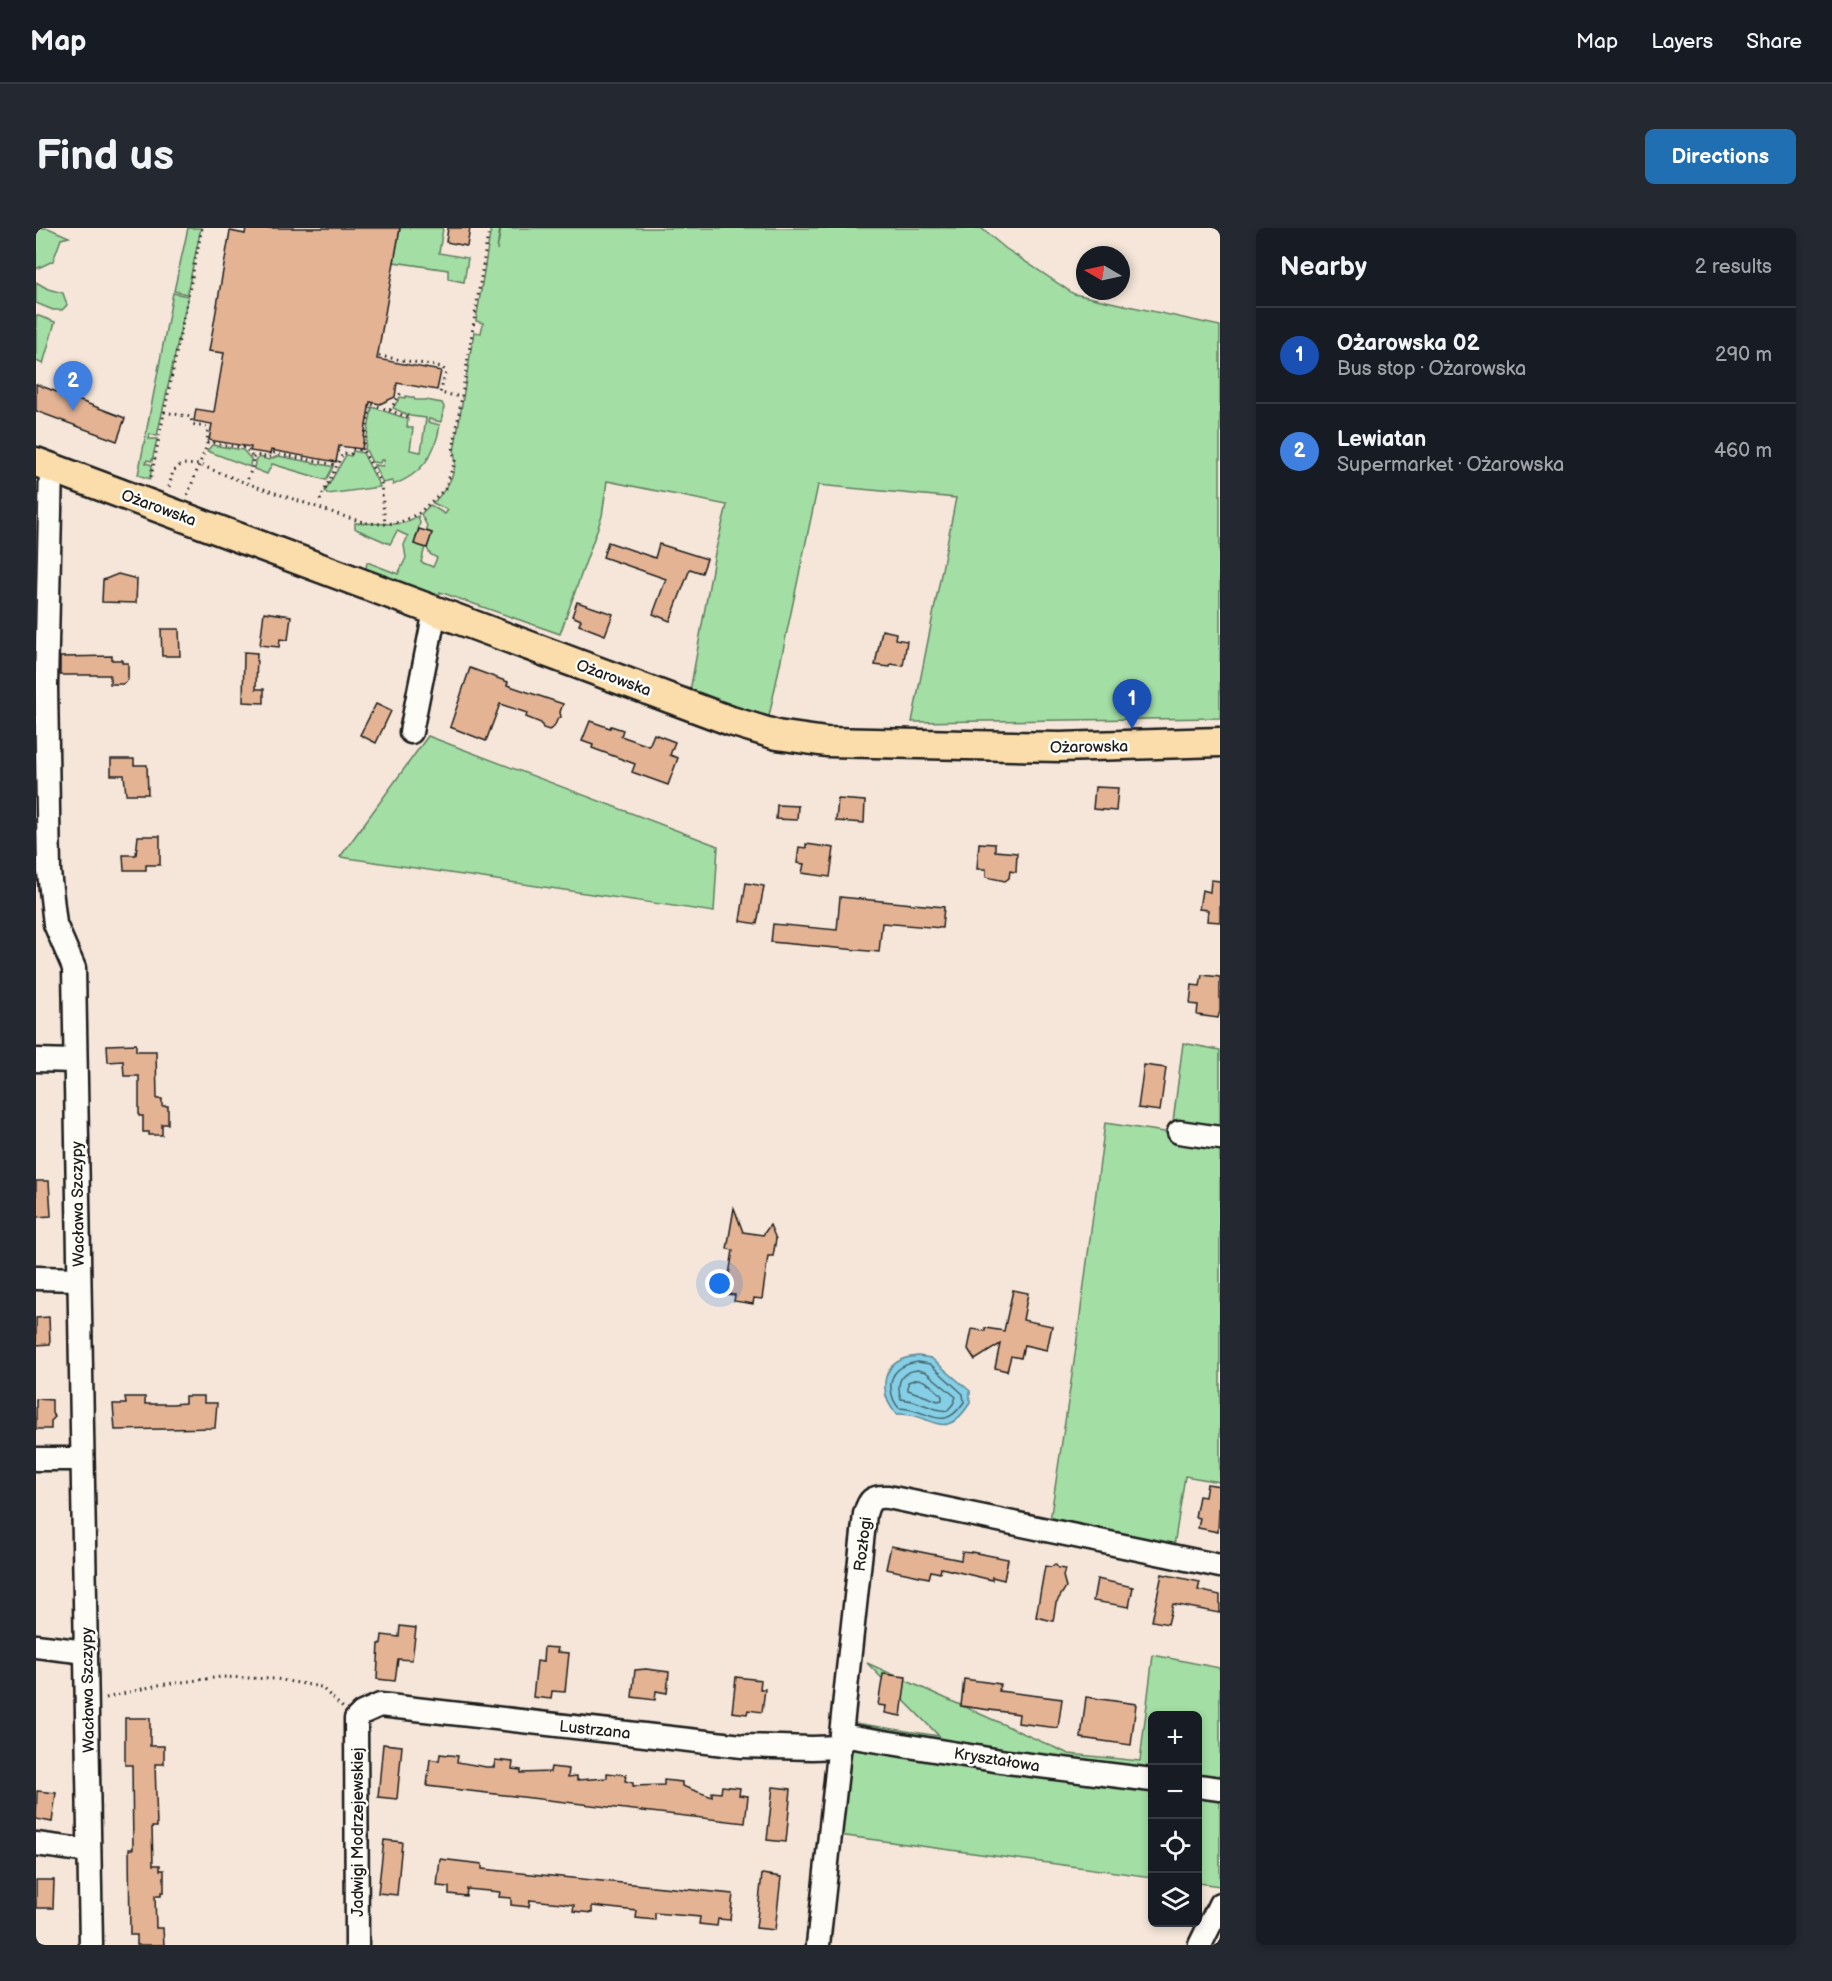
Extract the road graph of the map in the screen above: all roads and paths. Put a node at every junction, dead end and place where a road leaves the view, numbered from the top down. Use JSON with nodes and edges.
{"nodes":[{"id":1,"x":202,"y":228,"type":"edge"},
{"id":2,"x":489,"y":228,"type":"edge"},
{"id":3,"x":379,"y":356,"type":"dead end"},
{"id":4,"x":402,"y":391,"type":"dead end"},
{"id":5,"x":462,"y":397,"type":"junction"},
{"id":6,"x":390,"y":410,"type":"junction"},
{"id":7,"x":164,"y":412,"type":"junction"},
{"id":8,"x":408,"y":417,"type":"dead end"},
{"id":9,"x":207,"y":442,"type":"junction"},
{"id":10,"x":363,"y":450,"type":"junction"},
{"id":11,"x":253,"y":458,"type":"junction"},
{"id":12,"x":44,"y":464,"type":"edge"},
{"id":13,"x":200,"y":465,"type":"junction"},
{"id":14,"x":336,"y":465,"type":"junction"},
{"id":15,"x":151,"y":477,"type":"dead end"},
{"id":16,"x":246,"y":483,"type":"junction"},
{"id":17,"x":169,"y":487,"type":"dead end"},
{"id":18,"x":188,"y":494,"type":"dead end"},
{"id":19,"x":320,"y":500,"type":"dead end"},
{"id":20,"x":385,"y":524,"type":"junction"},
{"id":21,"x":435,"y":611,"type":"junction"},
{"id":22,"x":41,"y":686,"type":"edge"},
{"id":23,"x":411,"y":732,"type":"dead end"},
{"id":24,"x":1220,"y":742,"type":"edge"},
{"id":25,"x":43,"y":872,"type":"edge"},
{"id":26,"x":36,"y":1060,"type":"edge"},
{"id":27,"x":75,"y":1060,"type":"junction"},
{"id":28,"x":1179,"y":1132,"type":"dead end"},
{"id":29,"x":1220,"y":1138,"type":"edge"},
{"id":30,"x":36,"y":1278,"type":"edge"},
{"id":31,"x":79,"y":1279,"type":"junction"},
{"id":32,"x":36,"y":1459,"type":"edge"},
{"id":33,"x":82,"y":1459,"type":"junction"},
{"id":34,"x":1220,"y":1566,"type":"edge"},
{"id":35,"x":36,"y":1646,"type":"edge"},
{"id":36,"x":86,"y":1652,"type":"junction"},
{"id":37,"x":87,"y":1704,"type":"junction"},
{"id":38,"x":356,"y":1719,"type":"junction"},
{"id":39,"x":840,"y":1741,"type":"junction"},
{"id":40,"x":1148,"y":1780,"type":"edge"},
{"id":41,"x":1202,"y":1787,"type":"edge"},
{"id":42,"x":1220,"y":1789,"type":"edge"},
{"id":43,"x":36,"y":1844,"type":"edge"},
{"id":44,"x":89,"y":1851,"type":"junction"},
{"id":45,"x":1220,"y":1904,"type":"edge"},
{"id":46,"x":91,"y":1945,"type":"edge"},
{"id":47,"x":357,"y":1945,"type":"edge"},
{"id":48,"x":818,"y":1945,"type":"edge"},
{"id":49,"x":1200,"y":1945,"type":"edge"}],
"edges":[{"from":1,"to":7,"type":"path"},
{"from":2,"to":5,"type":"path"},
{"from":3,"to":5,"type":"path"},
{"from":4,"to":6,"type":"path"},
{"from":5,"to":20,"type":"path"},
{"from":6,"to":8,"type":"path"},
{"from":6,"to":10,"type":"path"},
{"from":7,"to":9,"type":"path"},
{"from":7,"to":15,"type":"path"},
{"from":9,"to":11,"type":"path"},
{"from":9,"to":13,"type":"path"},
{"from":10,"to":14,"type":"path"},
{"from":10,"to":20,"type":"path"},
{"from":11,"to":14,"type":"path"},
{"from":11,"to":16,"type":"path"},
{"from":12,"to":21,"type":"main road","name":"Ożarowska"},
{"from":12,"to":22,"type":"street","name":"Wacława Szczypy"},
{"from":13,"to":16,"type":"path"},
{"from":13,"to":17,"type":"path"},
{"from":13,"to":18,"type":"path"},
{"from":14,"to":19,"type":"path"},
{"from":16,"to":20,"type":"path"},
{"from":21,"to":23,"type":"street"},
{"from":21,"to":24,"type":"main road","name":"Ożarowska"},
{"from":22,"to":25,"type":"street","name":"Wacława Szczypy"},
{"from":25,"to":27,"type":"street","name":"Wacława Szczypy"},
{"from":26,"to":27,"type":"street"},
{"from":27,"to":31,"type":"street","name":"Wacława Szczypy"},
{"from":28,"to":29,"type":"street"},
{"from":30,"to":31,"type":"street"},
{"from":31,"to":33,"type":"street","name":"Wacława Szczypy"},
{"from":32,"to":33,"type":"street"},
{"from":33,"to":36,"type":"street","name":"Wacława Szczypy"},
{"from":34,"to":39,"type":"street","name":"Rozłogi"},
{"from":35,"to":36,"type":"street"},
{"from":36,"to":37,"type":"street","name":"Wacława Szczypy"},
{"from":37,"to":38,"type":"path"},
{"from":37,"to":44,"type":"street","name":"Wacława Szczypy"},
{"from":38,"to":39,"type":"street","name":"Lustrzana"},
{"from":38,"to":47,"type":"street","name":"Jadwigi Modrzejewskiej"},
{"from":39,"to":40,"type":"street","name":"Kryształowa"},
{"from":39,"to":48,"type":"street","name":"Rozłogi"},
{"from":41,"to":42,"type":"street"},
{"from":43,"to":44,"type":"street"},
{"from":44,"to":46,"type":"street","name":"Wacława Szczypy"},
{"from":45,"to":49,"type":"street"}]}
